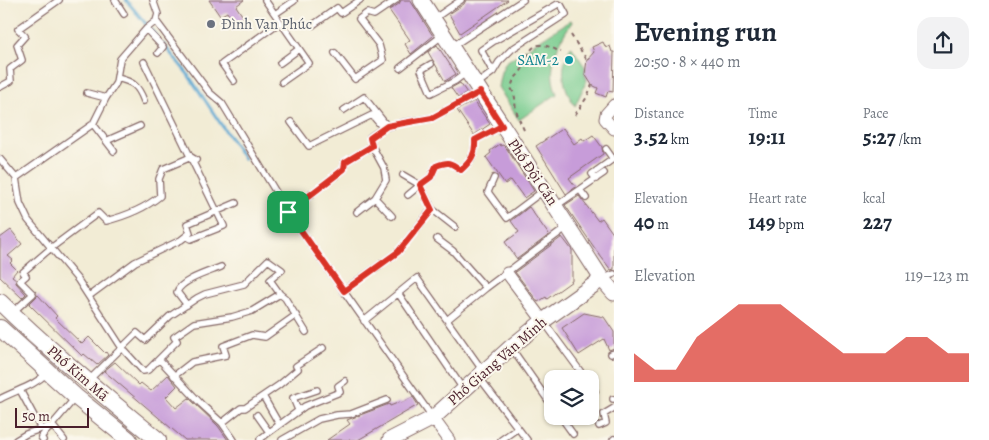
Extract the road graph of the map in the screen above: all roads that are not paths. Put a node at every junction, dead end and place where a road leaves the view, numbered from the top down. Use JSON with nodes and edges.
{"nodes":[{"id":1,"x":59,"y":0,"type":"edge"},
{"id":2,"x":115,"y":0,"type":"edge"},
{"id":3,"x":153,"y":0,"type":"edge"},
{"id":4,"x":266,"y":0,"type":"edge"},
{"id":5,"x":360,"y":0,"type":"edge"},
{"id":6,"x":396,"y":0,"type":"edge"},
{"id":7,"x":421,"y":0,"type":"edge"},
{"id":8,"x":461,"y":0,"type":"edge"},
{"id":9,"x":523,"y":0,"type":"edge"},
{"id":10,"x":294,"y":1,"type":"edge"},
{"id":11,"x":124,"y":14,"type":"dead end"},
{"id":12,"x":275,"y":14,"type":"junction"},
{"id":13,"x":433,"y":19,"type":"junction"},
{"id":14,"x":156,"y":21,"type":"junction"},
{"id":15,"x":280,"y":22,"type":"junction"},
{"id":16,"x":312,"y":25,"type":"dead end"},
{"id":17,"x":146,"y":29,"type":"junction"},
{"id":18,"x":447,"y":41,"type":"junction"},
{"id":19,"x":299,"y":49,"type":"junction"},
{"id":20,"x":158,"y":52,"type":"dead end"},
{"id":21,"x":335,"y":53,"type":"dead end"},
{"id":22,"x":144,"y":62,"type":"dead end"},
{"id":23,"x":280,"y":62,"type":"dead end"},
{"id":24,"x":431,"y":64,"type":"dead end"},
{"id":25,"x":400,"y":68,"type":"dead end"},
{"id":26,"x":493,"y":72,"type":"junction"},
{"id":27,"x":117,"y":78,"type":"junction"},
{"id":28,"x":234,"y":81,"type":"dead end"},
{"id":29,"x":282,"y":82,"type":"dead end"},
{"id":30,"x":474,"y":83,"type":"junction"},
{"id":31,"x":0,"y":87,"type":"edge"},
{"id":32,"x":87,"y":94,"type":"dead end"},
{"id":33,"x":106,"y":98,"type":"junction"},
{"id":34,"x":144,"y":101,"type":"dead end"},
{"id":35,"x":614,"y":105,"type":"edge"},
{"id":36,"x":344,"y":110,"type":"dead end"},
{"id":37,"x":292,"y":122,"type":"dead end"},
{"id":38,"x":93,"y":124,"type":"junction"},
{"id":39,"x":140,"y":126,"type":"dead end"},
{"id":40,"x":502,"y":126,"type":"junction"},
{"id":41,"x":385,"y":127,"type":"junction"},
{"id":42,"x":614,"y":130,"type":"edge"},
{"id":43,"x":106,"y":141,"type":"junction"},
{"id":44,"x":372,"y":146,"type":"junction"},
{"id":45,"x":606,"y":148,"type":"dead end"},
{"id":46,"x":114,"y":151,"type":"dead end"},
{"id":47,"x":0,"y":158,"type":"edge"},
{"id":48,"x":194,"y":159,"type":"junction"},
{"id":49,"x":604,"y":173,"type":"dead end"},
{"id":50,"x":403,"y":175,"type":"dead end"},
{"id":51,"x":16,"y":178,"type":"junction"},
{"id":52,"x":494,"y":178,"type":"dead end"},
{"id":53,"x":596,"y":179,"type":"junction"},
{"id":54,"x":420,"y":185,"type":"junction"},
{"id":55,"x":545,"y":190,"type":"junction"},
{"id":56,"x":580,"y":190,"type":"junction"},
{"id":57,"x":408,"y":195,"type":"dead end"},
{"id":58,"x":375,"y":198,"type":"junction"},
{"id":59,"x":586,"y":198,"type":"dead end"},
{"id":60,"x":236,"y":202,"type":"dead end"},
{"id":61,"x":556,"y":206,"type":"junction"},
{"id":62,"x":432,"y":210,"type":"junction"},
{"id":63,"x":217,"y":211,"type":"junction"},
{"id":64,"x":288,"y":212,"type":"junction"},
{"id":65,"x":357,"y":212,"type":"dead end"},
{"id":66,"x":392,"y":216,"type":"dead end"},
{"id":67,"x":569,"y":226,"type":"junction"},
{"id":68,"x":455,"y":227,"type":"dead end"},
{"id":69,"x":186,"y":236,"type":"junction"},
{"id":70,"x":437,"y":239,"type":"dead end"},
{"id":71,"x":51,"y":248,"type":"junction"},
{"id":72,"x":221,"y":267,"type":"dead end"},
{"id":73,"x":507,"y":272,"type":"junction"},
{"id":74,"x":608,"y":276,"type":"edge"},
{"id":75,"x":486,"y":288,"type":"junction"},
{"id":76,"x":344,"y":291,"type":"junction"},
{"id":77,"x":398,"y":293,"type":"junction"},
{"id":78,"x":614,"y":293,"type":"edge"},
{"id":79,"x":280,"y":294,"type":"junction"},
{"id":80,"x":89,"y":296,"type":"junction"},
{"id":81,"x":187,"y":305,"type":"junction"},
{"id":82,"x":6,"y":308,"type":"edge"},
{"id":83,"x":296,"y":316,"type":"junction"},
{"id":84,"x":447,"y":320,"type":"junction"},
{"id":85,"x":364,"y":321,"type":"junction"},
{"id":86,"x":543,"y":321,"type":"junction"},
{"id":87,"x":0,"y":328,"type":"edge"},
{"id":88,"x":306,"y":332,"type":"dead end"},
{"id":89,"x":511,"y":347,"type":"junction"},
{"id":90,"x":122,"y":348,"type":"junction"},
{"id":91,"x":323,"y":348,"type":"dead end"},
{"id":92,"x":159,"y":359,"type":"junction"},
{"id":93,"x":579,"y":370,"type":"edge"},
{"id":94,"x":48,"y":372,"type":"junction"},
{"id":95,"x":482,"y":374,"type":"junction"},
{"id":96,"x":174,"y":376,"type":"junction"},
{"id":97,"x":88,"y":382,"type":"junction"},
{"id":98,"x":345,"y":382,"type":"dead end"},
{"id":99,"x":463,"y":389,"type":"junction"},
{"id":100,"x":20,"y":390,"type":"junction"},
{"id":101,"x":317,"y":390,"type":"dead end"},
{"id":102,"x":544,"y":394,"type":"edge"},
{"id":103,"x":263,"y":396,"type":"junction"},
{"id":104,"x":76,"y":397,"type":"junction"},
{"id":105,"x":0,"y":399,"type":"edge"},
{"id":106,"x":387,"y":400,"type":"dead end"},
{"id":107,"x":614,"y":408,"type":"edge"},
{"id":108,"x":298,"y":410,"type":"junction"},
{"id":109,"x":257,"y":415,"type":"dead end"},
{"id":110,"x":433,"y":418,"type":"junction"},
{"id":111,"x":222,"y":423,"type":"junction"},
{"id":112,"x":52,"y":424,"type":"junction"},
{"id":113,"x":279,"y":424,"type":"junction"},
{"id":114,"x":566,"y":425,"type":"edge"},
{"id":115,"x":599,"y":426,"type":"dead end"},
{"id":116,"x":518,"y":428,"type":"junction"},
{"id":117,"x":41,"y":429,"type":"junction"},
{"id":118,"x":269,"y":432,"type":"junction"},
{"id":119,"x":573,"y":434,"type":"dead end"},
{"id":120,"x":16,"y":440,"type":"edge"},
{"id":121,"x":43,"y":440,"type":"edge"},
{"id":122,"x":64,"y":440,"type":"edge"},
{"id":123,"x":129,"y":440,"type":"edge"},
{"id":124,"x":158,"y":440,"type":"edge"},
{"id":125,"x":234,"y":440,"type":"edge"},
{"id":126,"x":260,"y":440,"type":"edge"},
{"id":127,"x":282,"y":440,"type":"edge"},
{"id":128,"x":390,"y":440,"type":"edge"},
{"id":129,"x":449,"y":440,"type":"edge"},
{"id":130,"x":500,"y":440,"type":"edge"},
{"id":131,"x":527,"y":440,"type":"edge"}],
"edges":[{"from":1,"to":31,"type":"lane"},
{"from":2,"to":11,"type":"lane"},
{"from":3,"to":14,"type":"lane"},
{"from":4,"to":12,"type":"lane"},
{"from":5,"to":16,"type":"lane"},
{"from":6,"to":21,"type":"lane"},
{"from":7,"to":13,"type":"street","name":"Phố Đội Cấn"},
{"from":8,"to":13,"type":"lane"},
{"from":9,"to":18,"type":"lane"},
{"from":10,"to":12,"type":"lane"},
{"from":12,"to":15,"type":"lane"},
{"from":13,"to":18,"type":"street","name":"Phố Đội Cấn"},
{"from":14,"to":17,"type":"lane"},
{"from":14,"to":64,"type":"lane"},
{"from":15,"to":19,"type":"lane"},
{"from":15,"to":28,"type":"lane"},
{"from":17,"to":20,"type":"lane"},
{"from":17,"to":27,"type":"lane"},
{"from":18,"to":25,"type":"lane"},
{"from":18,"to":30,"type":"street","name":"Phố Đội Cấn"},
{"from":19,"to":23,"type":"lane"},
{"from":19,"to":29,"type":"lane"},
{"from":22,"to":48,"type":"lane"},
{"from":24,"to":30,"type":"lane"},
{"from":26,"to":26,"type":"lane"},
{"from":26,"to":30,"type":"lane"},
{"from":27,"to":33,"type":"lane"},
{"from":27,"to":34,"type":"lane"},
{"from":30,"to":40,"type":"street","name":"Phố Đội Cấn"},
{"from":30,"to":41,"type":"lane"},
{"from":32,"to":33,"type":"lane"},
{"from":33,"to":38,"type":"lane"},
{"from":35,"to":42,"type":"street"},
{"from":36,"to":41,"type":"lane"},
{"from":37,"to":41,"type":"lane"},
{"from":38,"to":43,"type":"lane"},
{"from":38,"to":51,"type":"lane"},
{"from":39,"to":43,"type":"lane"},
{"from":40,"to":54,"type":"lane"},
{"from":40,"to":55,"type":"street","name":"Phố Đội Cấn"},
{"from":41,"to":44,"type":"lane"},
{"from":43,"to":46,"type":"lane"},
{"from":44,"to":58,"type":"lane"},
{"from":44,"to":64,"type":"lane"},
{"from":45,"to":53,"type":"lane"},
{"from":47,"to":51,"type":"lane"},
{"from":48,"to":63,"type":"lane"},
{"from":48,"to":71,"type":"lane"},
{"from":49,"to":53,"type":"lane"},
{"from":50,"to":54,"type":"lane"},
{"from":51,"to":71,"type":"lane"},
{"from":52,"to":55,"type":"lane"},
{"from":53,"to":56,"type":"lane"},
{"from":54,"to":57,"type":"lane"},
{"from":54,"to":62,"type":"lane"},
{"from":55,"to":61,"type":"street","name":"Phố Đội Cấn"},
{"from":56,"to":59,"type":"lane"},
{"from":56,"to":61,"type":"lane"},
{"from":58,"to":65,"type":"lane"},
{"from":58,"to":66,"type":"lane"},
{"from":60,"to":63,"type":"lane"},
{"from":61,"to":67,"type":"street","name":"Phố Đội Cấn"},
{"from":62,"to":68,"type":"lane"},
{"from":62,"to":76,"type":"lane"},
{"from":63,"to":69,"type":"lane"},
{"from":63,"to":69,"type":"lane"},
{"from":64,"to":76,"type":"lane"},
{"from":67,"to":73,"type":"lane"},
{"from":67,"to":74,"type":"street","name":"Phố Đội Cấn"},
{"from":69,"to":80,"type":"lane"},
{"from":70,"to":75,"type":"lane"},
{"from":71,"to":80,"type":"lane"},
{"from":71,"to":82,"type":"lane"},
{"from":72,"to":81,"type":"lane"},
{"from":73,"to":75,"type":"lane"},
{"from":73,"to":86,"type":"street"},
{"from":74,"to":78,"type":"street","name":"Phố Đội Cấn"},
{"from":74,"to":86,"type":"street","name":"Phố Giang Văn Minh"},
{"from":75,"to":84,"type":"lane"},
{"from":76,"to":85,"type":"lane"},
{"from":77,"to":84,"type":"lane"},
{"from":77,"to":85,"type":"lane"},
{"from":77,"to":99,"type":"lane"},
{"from":79,"to":81,"type":"lane"},
{"from":79,"to":83,"type":"lane"},
{"from":79,"to":92,"type":"lane"},
{"from":80,"to":90,"type":"lane"},
{"from":81,"to":90,"type":"lane"},
{"from":82,"to":97,"type":"main road","name":"Phố Kim Mã"},
{"from":83,"to":88,"type":"lane"},
{"from":83,"to":96,"type":"lane"},
{"from":84,"to":95,"type":"lane"},
{"from":85,"to":110,"type":"lane"},
{"from":86,"to":89,"type":"street","name":"Phố Giang Văn Minh"},
{"from":86,"to":93,"type":"lane"},
{"from":87,"to":94,"type":"main road","name":"Phố Kim Mã"},
{"from":89,"to":95,"type":"street","name":"Phố Giang Văn Minh"},
{"from":89,"to":102,"type":"lane"},
{"from":90,"to":92,"type":"lane"},
{"from":90,"to":97,"type":"lane"},
{"from":91,"to":103,"type":"lane"},
{"from":92,"to":96,"type":"lane"},
{"from":94,"to":100,"type":"lane"},
{"from":94,"to":104,"type":"main road","name":"Phố Kim Mã"},
{"from":95,"to":99,"type":"street","name":"Phố Giang Văn Minh"},
{"from":95,"to":116,"type":"lane"},
{"from":96,"to":111,"type":"lane"},
{"from":97,"to":104,"type":"main road"},
{"from":97,"to":124,"type":"main road","name":"Phố Kim Mã"},
{"from":98,"to":108,"type":"lane"},
{"from":99,"to":110,"type":"street","name":"Phố Giang Văn Minh"},
{"from":100,"to":105,"type":"lane"},
{"from":100,"to":117,"type":"lane"},
{"from":101,"to":108,"type":"lane"},
{"from":103,"to":111,"type":"lane"},
{"from":103,"to":113,"type":"lane"},
{"from":104,"to":112,"type":"lane"},
{"from":104,"to":123,"type":"main road","name":"Phố Kim Mã"},
{"from":106,"to":127,"type":"lane"},
{"from":107,"to":115,"type":"lane"},
{"from":108,"to":113,"type":"lane"},
{"from":109,"to":118,"type":"lane"},
{"from":110,"to":128,"type":"street","name":"Phố Giang Văn Minh"},
{"from":110,"to":129,"type":"street"},
{"from":111,"to":125,"type":"lane"},
{"from":112,"to":117,"type":"lane"},
{"from":112,"to":121,"type":"lane"},
{"from":112,"to":122,"type":"lane"},
{"from":113,"to":118,"type":"lane"},
{"from":114,"to":119,"type":"lane"},
{"from":116,"to":130,"type":"lane"},
{"from":116,"to":131,"type":"lane"},
{"from":117,"to":120,"type":"lane"},
{"from":118,"to":126,"type":"lane"}]}
